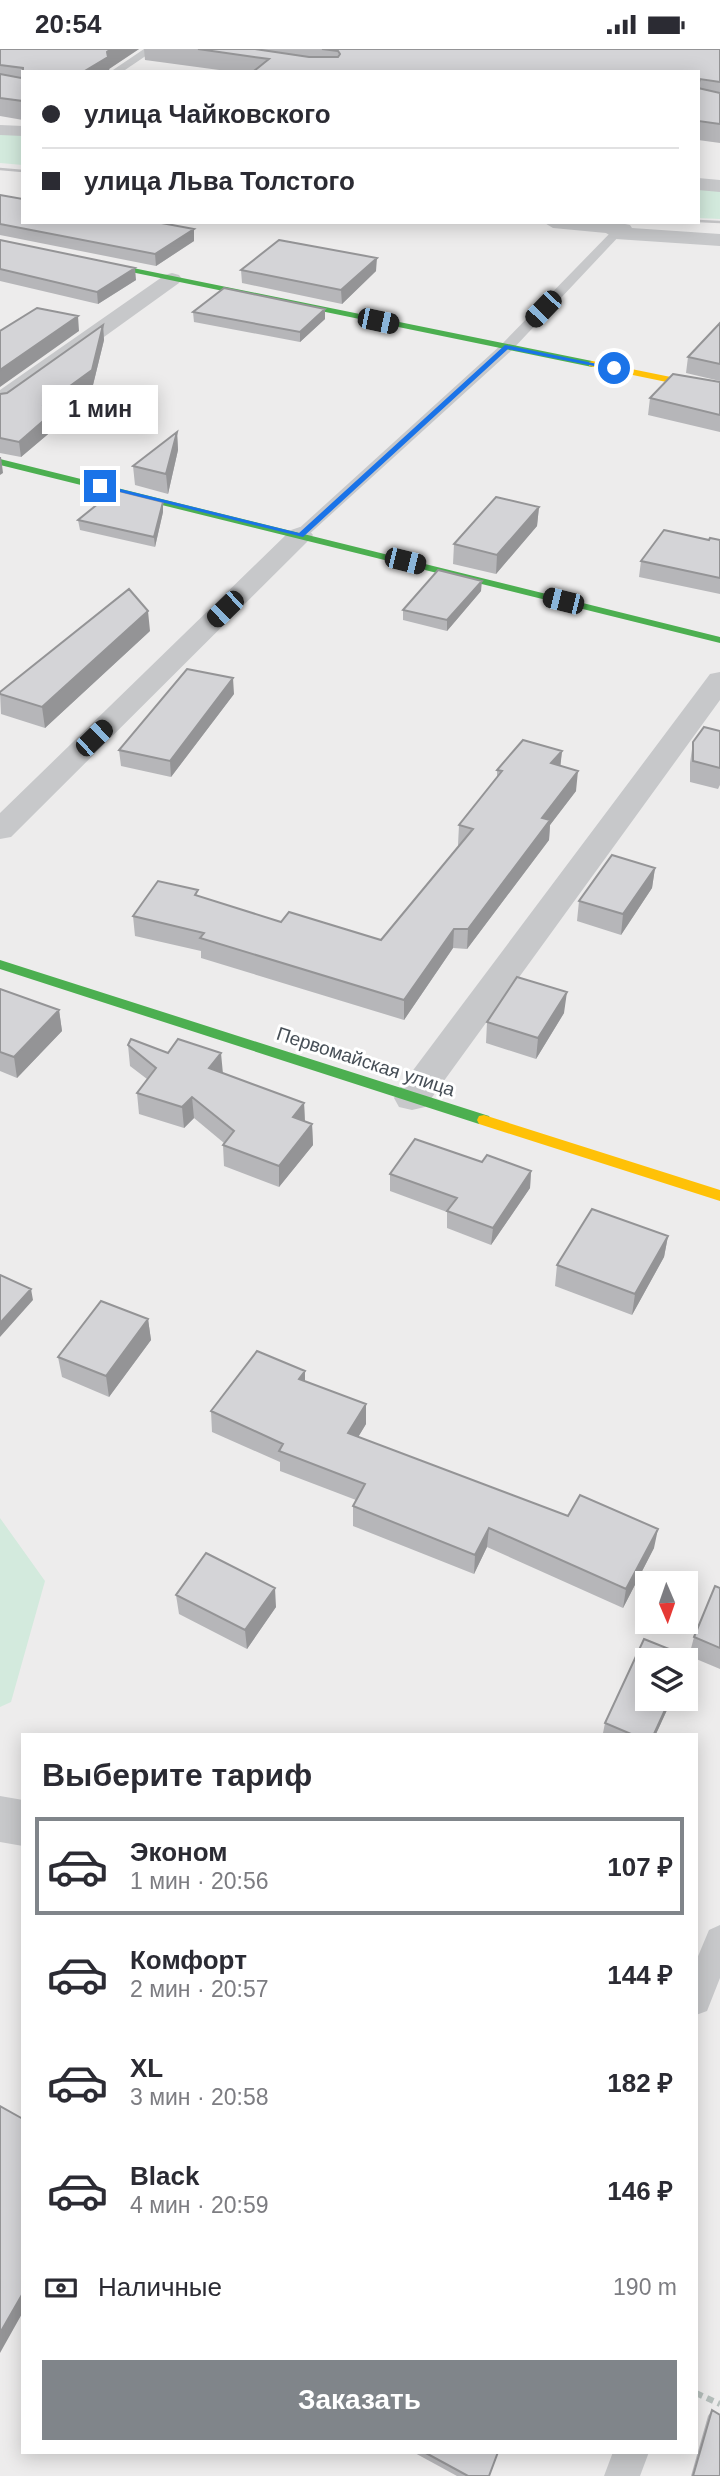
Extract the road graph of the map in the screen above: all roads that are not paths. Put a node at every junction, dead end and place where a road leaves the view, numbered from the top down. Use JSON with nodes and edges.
{"nodes":[{"id":1,"x":151,"y":49,"type":"edge"},
{"id":2,"x":118,"y":70,"type":"edge"},
{"id":3,"x":0,"y":130,"type":"edge"},
{"id":4,"x":21,"y":131,"type":"edge"},
{"id":5,"x":700,"y":184,"type":"edge"},
{"id":6,"x":720,"y":186,"type":"edge"},
{"id":7,"x":573,"y":224,"type":"edge"},
{"id":8,"x":616,"y":233,"type":"junction"},
{"id":9,"x":720,"y":240,"type":"edge"},
{"id":10,"x":0,"y":243,"type":"edge"},
{"id":11,"x":172,"y":279,"type":"junction"},
{"id":12,"x":507,"y":347,"type":"junction"},
{"id":13,"x":720,"y":390,"type":"edge"},
{"id":14,"x":0,"y":401,"type":"edge"},
{"id":15,"x":0,"y":462,"type":"edge"},
{"id":16,"x":300,"y":535,"type":"junction"},
{"id":17,"x":720,"y":640,"type":"edge"},
{"id":18,"x":720,"y":680,"type":"edge"},
{"id":19,"x":0,"y":830,"type":"edge"},
{"id":20,"x":0,"y":964,"type":"edge"},
{"id":21,"x":412,"y":1098,"type":"junction"},
{"id":22,"x":720,"y":1196,"type":"edge"},
{"id":23,"x":0,"y":1819,"type":"edge"},
{"id":24,"x":21,"y":1823,"type":"edge"},
{"id":25,"x":720,"y":1940,"type":"edge"},
{"id":26,"x":698,"y":1995,"type":"edge"},
{"id":27,"x":630,"y":2454,"type":"edge"},
{"id":28,"x":622,"y":2476,"type":"edge"}],
"edges":[{"from":1,"to":2,"type":"lane"},
{"from":3,"to":4,"type":"street"},
{"from":5,"to":6,"type":"street"},
{"from":7,"to":8,"type":"street"},
{"from":8,"to":9,"type":"street"},
{"from":8,"to":12,"type":"lane"},
{"from":10,"to":11,"type":"street"},
{"from":11,"to":12,"type":"street"},
{"from":11,"to":14,"type":"street"},
{"from":12,"to":13,"type":"street"},
{"from":12,"to":16,"type":"lane"},
{"from":15,"to":16,"type":"street"},
{"from":16,"to":17,"type":"street"},
{"from":16,"to":19,"type":"street"},
{"from":18,"to":21,"type":"street"},
{"from":20,"to":21,"type":"street","name":"Первомайская улица"},
{"from":21,"to":22,"type":"street","name":"Первомайская улица"},
{"from":23,"to":24,"type":"street"},
{"from":25,"to":26,"type":"lane"},
{"from":27,"to":28,"type":"lane"}]}
